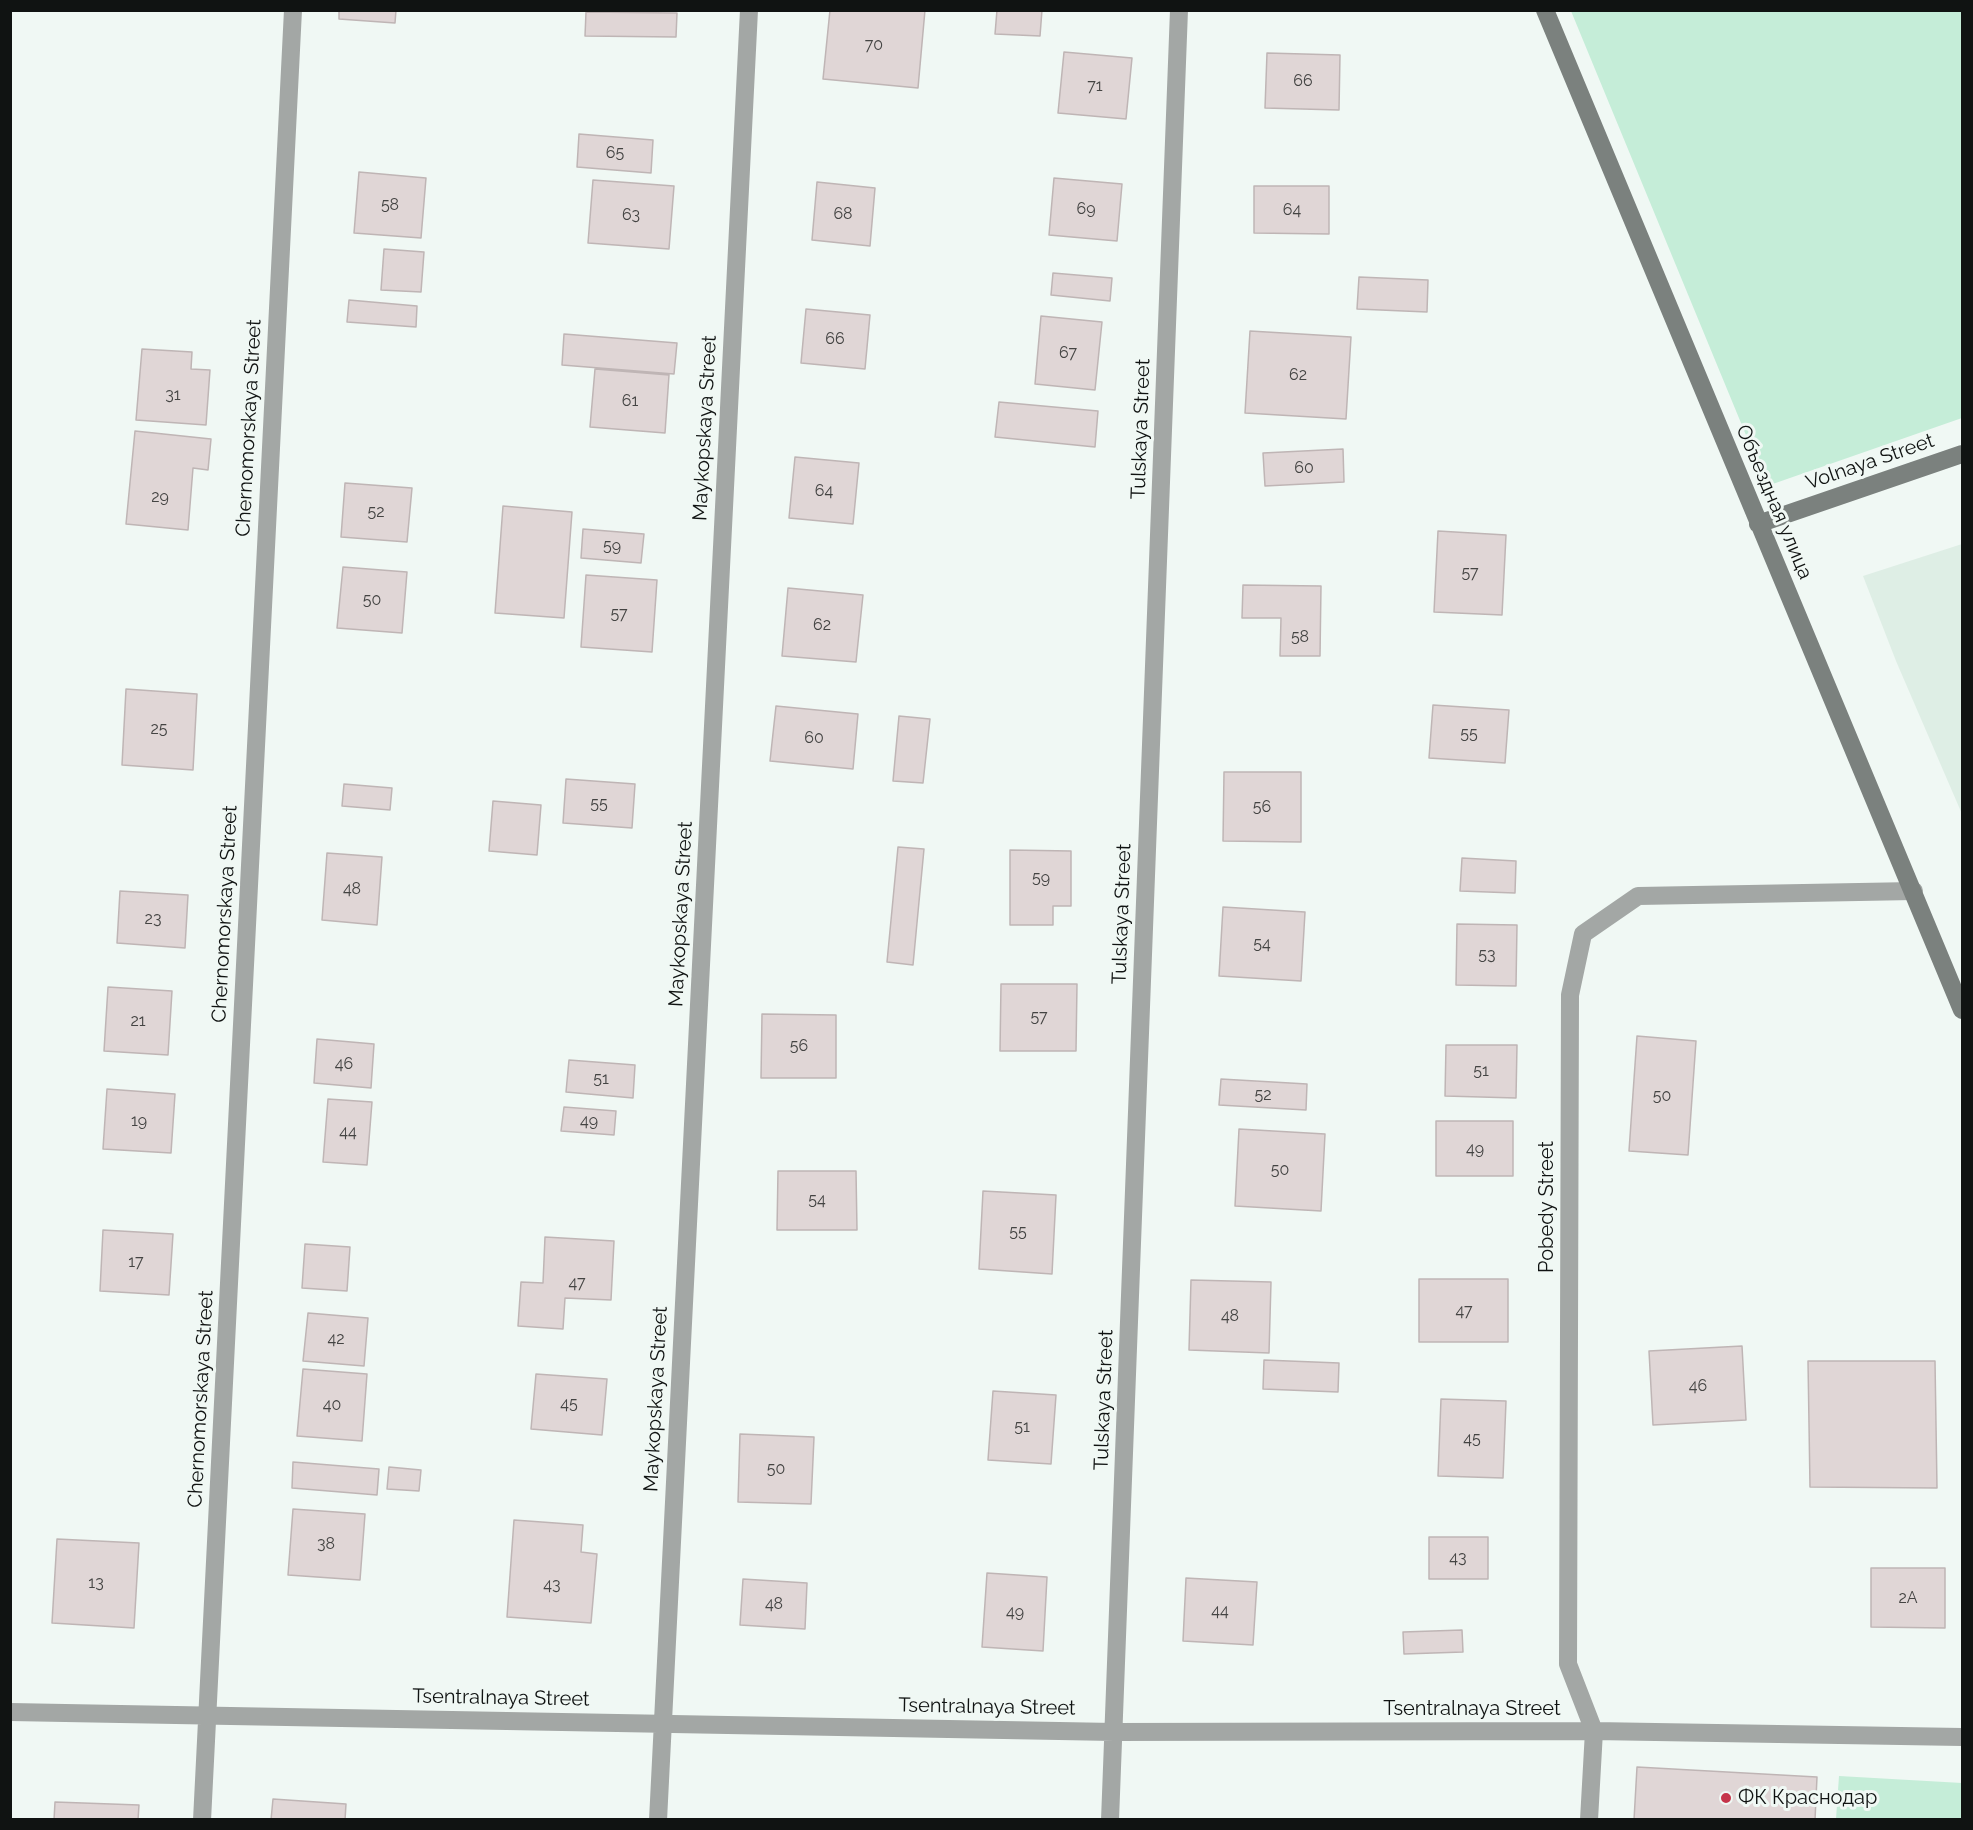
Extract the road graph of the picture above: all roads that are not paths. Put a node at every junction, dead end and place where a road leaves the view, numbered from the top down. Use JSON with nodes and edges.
{"nodes":[{"id":1,"x":293,"y":10,"type":"edge"},
{"id":2,"x":749,"y":10,"type":"edge"},
{"id":3,"x":1179,"y":10,"type":"edge"},
{"id":4,"x":1545,"y":10,"type":"edge"},
{"id":5,"x":1962,"y":454,"type":"edge"},
{"id":6,"x":1758,"y":524,"type":"junction"},
{"id":7,"x":1914,"y":891,"type":"junction"},
{"id":8,"x":1962,"y":1010,"type":"edge"},
{"id":9,"x":10,"y":1712,"type":"edge"},
{"id":10,"x":208,"y":1715,"type":"junction"},
{"id":11,"x":662,"y":1723,"type":"junction"},
{"id":12,"x":1594,"y":1731,"type":"junction"},
{"id":13,"x":1114,"y":1732,"type":"junction"},
{"id":14,"x":1962,"y":1737,"type":"edge"},
{"id":15,"x":202,"y":1820,"type":"edge"},
{"id":16,"x":657,"y":1820,"type":"edge"},
{"id":17,"x":1110,"y":1820,"type":"edge"},
{"id":18,"x":1589,"y":1820,"type":"edge"}],
"edges":[{"from":1,"to":10,"type":"street","name":"Chernomorskaya Street"},
{"from":2,"to":11,"type":"street","name":"Maykopskaya Street"},
{"from":3,"to":13,"type":"street","name":"Tulskaya Street"},
{"from":4,"to":6,"type":"street","name":"Объездная улица"},
{"from":5,"to":6,"type":"street","name":"Volnaya Street"},
{"from":6,"to":7,"type":"street","name":"Объездная улица"},
{"from":7,"to":8,"type":"street","name":"Объездная улица"},
{"from":7,"to":12,"type":"street","name":"Pobedy Street"},
{"from":9,"to":10,"type":"street","name":"Tsentralnaya Street"},
{"from":10,"to":11,"type":"street","name":"Tsentralnaya Street"},
{"from":10,"to":15,"type":"street","name":"Chernomorskaya Street"},
{"from":11,"to":13,"type":"street","name":"Tsentralnaya Street"},
{"from":11,"to":16,"type":"street","name":"Maykopskaya Street"},
{"from":12,"to":13,"type":"street","name":"Tsentralnaya Street"},
{"from":12,"to":14,"type":"street","name":"Tsentralnaya Street"},
{"from":12,"to":18,"type":"street","name":"Pobedy Street"},
{"from":13,"to":17,"type":"street","name":"Tulskaya Street"}]}
